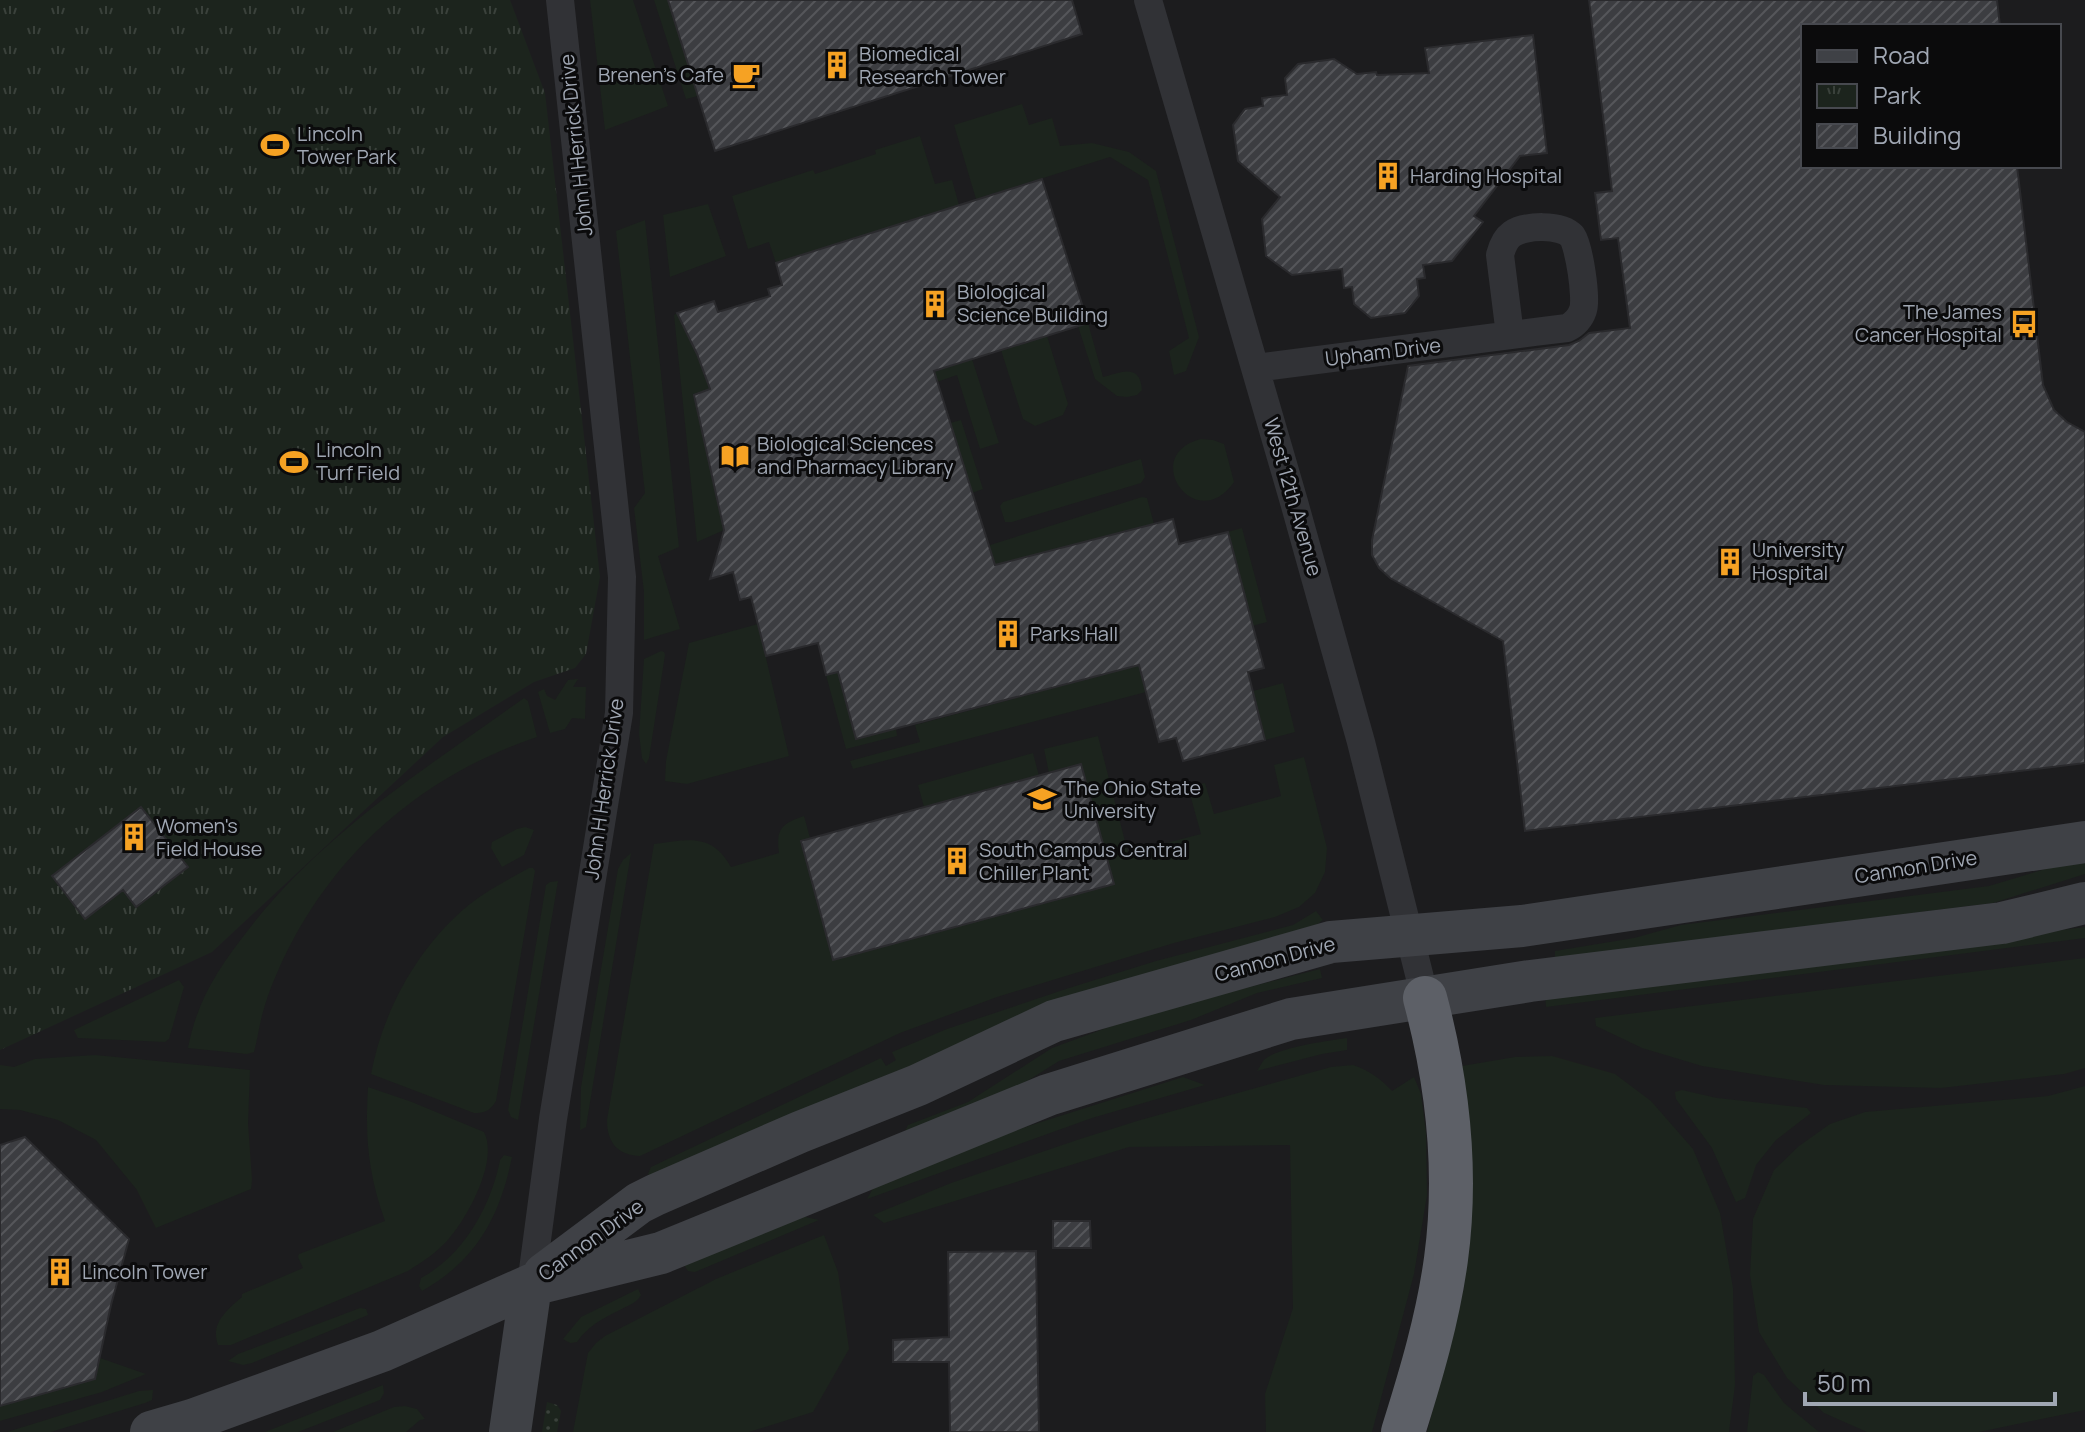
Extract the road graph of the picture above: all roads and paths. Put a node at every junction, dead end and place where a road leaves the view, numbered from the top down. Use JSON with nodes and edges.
{"nodes":[{"id":1,"x":560,"y":0,"type":"edge"},
{"id":2,"x":1148,"y":0,"type":"edge"},
{"id":3,"x":1510,"y":335,"type":"dead end"},
{"id":4,"x":1256,"y":368,"type":"junction"},
{"id":5,"x":2085,"y":842,"type":"edge"},
{"id":6,"x":2085,"y":903,"type":"edge"},
{"id":7,"x":1409,"y":935,"type":"junction"},
{"id":8,"x":1425,"y":998,"type":"junction"},
{"id":9,"x":531,"y":1285,"type":"junction"},
{"id":10,"x":151,"y":1432,"type":"edge"},
{"id":11,"x":510,"y":1432,"type":"edge"},
{"id":12,"x":1403,"y":1432,"type":"edge"}],
"edges":[{"from":1,"to":9,"type":"street","name":"John H Herrick Drive"},
{"from":2,"to":4,"type":"street","name":"West 12th Avenue"},
{"from":3,"to":4,"type":"street","name":"Upham Drive"},
{"from":4,"to":7,"type":"street","name":"West 12th Avenue"},
{"from":5,"to":7,"type":"street","name":"Cannon Drive"},
{"from":6,"to":8,"type":"street","name":"Cannon Drive"},
{"from":7,"to":8,"type":"street","name":"West 12th Avenue"},
{"from":7,"to":9,"type":"street","name":"Cannon Drive"},
{"from":8,"to":9,"type":"street","name":"Cannon Drive"},
{"from":8,"to":12,"type":"highway"},
{"from":9,"to":10,"type":"street","name":"Cannon Drive"},
{"from":9,"to":11,"type":"street","name":"John H Herrick Drive"}]}
